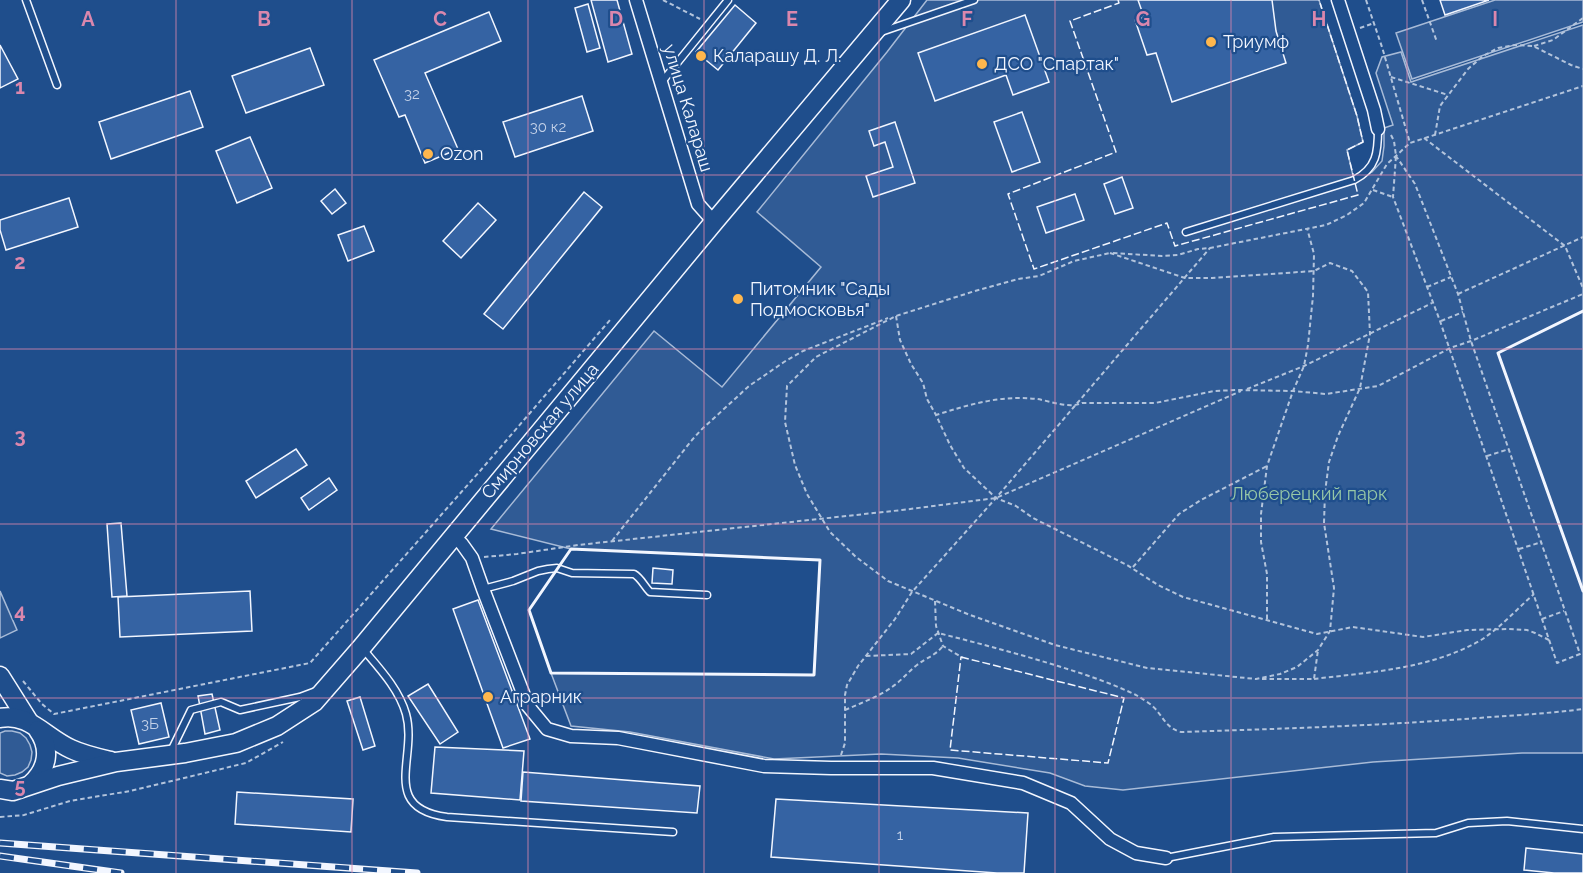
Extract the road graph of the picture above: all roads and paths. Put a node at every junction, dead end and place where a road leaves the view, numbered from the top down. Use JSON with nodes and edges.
{"nodes":[{"id":1,"x":26,"y":0,"type":"edge"},
{"id":2,"x":636,"y":0,"type":"edge"},
{"id":3,"x":663,"y":0,"type":"edge"},
{"id":4,"x":728,"y":0,"type":"edge"},
{"id":5,"x":901,"y":0,"type":"edge"},
{"id":6,"x":974,"y":0,"type":"edge"},
{"id":7,"x":1338,"y":0,"type":"edge"},
{"id":8,"x":1366,"y":0,"type":"edge"},
{"id":9,"x":1422,"y":0,"type":"edge"},
{"id":10,"x":1583,"y":18,"type":"edge"},
{"id":11,"x":709,"y":23,"type":"junction"},
{"id":12,"x":872,"y":35,"type":"junction"},
{"id":13,"x":1437,"y":42,"type":"dead end"},
{"id":14,"x":1533,"y":46,"type":"junction"},
{"id":15,"x":1583,"y":69,"type":"edge"},
{"id":16,"x":1391,"y":77,"type":"junction"},
{"id":17,"x":661,"y":83,"type":"junction"},
{"id":18,"x":57,"y":85,"type":"dead end"},
{"id":19,"x":1583,"y":86,"type":"edge"},
{"id":20,"x":1448,"y":95,"type":"junction"},
{"id":21,"x":1384,"y":130,"type":"junction"},
{"id":22,"x":1435,"y":135,"type":"junction"},
{"id":23,"x":1424,"y":138,"type":"junction"},
{"id":24,"x":1410,"y":143,"type":"junction"},
{"id":25,"x":1396,"y":156,"type":"junction"},
{"id":26,"x":1372,"y":189,"type":"junction"},
{"id":27,"x":1393,"y":197,"type":"junction"},
{"id":28,"x":714,"y":222,"type":"junction"},
{"id":29,"x":1307,"y":228,"type":"junction"},
{"id":30,"x":1186,"y":232,"type":"dead end"},
{"id":31,"x":1583,"y":237,"type":"edge"},
{"id":32,"x":1565,"y":246,"type":"junction"},
{"id":33,"x":1210,"y":248,"type":"junction"},
{"id":34,"x":1110,"y":253,"type":"junction"},
{"id":35,"x":1314,"y":271,"type":"junction"},
{"id":36,"x":1451,"y":277,"type":"junction"},
{"id":37,"x":1185,"y":278,"type":"junction"},
{"id":38,"x":1427,"y":287,"type":"junction"},
{"id":39,"x":1583,"y":288,"type":"edge"},
{"id":40,"x":1458,"y":294,"type":"junction"},
{"id":41,"x":1583,"y":294,"type":"edge"},
{"id":42,"x":1433,"y":302,"type":"junction"},
{"id":43,"x":1463,"y":312,"type":"junction"},
{"id":44,"x":617,"y":313,"type":"dead end"},
{"id":45,"x":896,"y":316,"type":"junction"},
{"id":46,"x":1440,"y":321,"type":"junction"},
{"id":47,"x":1370,"y":334,"type":"junction"},
{"id":48,"x":1471,"y":341,"type":"junction"},
{"id":49,"x":1450,"y":348,"type":"junction"},
{"id":50,"x":1304,"y":366,"type":"junction"},
{"id":51,"x":1360,"y":388,"type":"junction"},
{"id":52,"x":1244,"y":390,"type":"junction"},
{"id":53,"x":1293,"y":391,"type":"junction"},
{"id":54,"x":1076,"y":406,"type":"junction"},
{"id":55,"x":936,"y":415,"type":"junction"},
{"id":56,"x":1509,"y":449,"type":"junction"},
{"id":57,"x":1487,"y":456,"type":"junction"},
{"id":58,"x":1267,"y":466,"type":"junction"},
{"id":59,"x":996,"y":498,"type":"junction"},
{"id":60,"x":821,"y":518,"type":"junction"},
{"id":61,"x":454,"y":536,"type":"junction"},
{"id":62,"x":612,"y":541,"type":"junction"},
{"id":63,"x":1542,"y":542,"type":"junction"},
{"id":64,"x":1518,"y":549,"type":"junction"},
{"id":65,"x":472,"y":558,"type":"junction"},
{"id":66,"x":1132,"y":568,"type":"junction"},
{"id":67,"x":483,"y":589,"type":"junction"},
{"id":68,"x":912,"y":592,"type":"junction"},
{"id":69,"x":1534,"y":594,"type":"junction"},
{"id":70,"x":707,"y":595,"type":"dead end"},
{"id":71,"x":935,"y":601,"type":"junction"},
{"id":72,"x":1564,"y":611,"type":"junction"},
{"id":73,"x":1267,"y":619,"type":"junction"},
{"id":74,"x":1542,"y":619,"type":"junction"},
{"id":75,"x":1495,"y":630,"type":"junction"},
{"id":76,"x":1330,"y":632,"type":"junction"},
{"id":77,"x":938,"y":633,"type":"junction"},
{"id":78,"x":1549,"y":640,"type":"junction"},
{"id":79,"x":942,"y":645,"type":"junction"},
{"id":80,"x":361,"y":648,"type":"junction"},
{"id":81,"x":1318,"y":651,"type":"junction"},
{"id":82,"x":1581,"y":655,"type":"edge"},
{"id":83,"x":866,"y":656,"type":"junction"},
{"id":84,"x":963,"y":658,"type":"dead end"},
{"id":85,"x":18,"y":675,"type":"dead end"},
{"id":86,"x":0,"y":676,"type":"edge"},
{"id":87,"x":1256,"y":679,"type":"junction"},
{"id":88,"x":1314,"y":679,"type":"junction"},
{"id":89,"x":327,"y":686,"type":"junction"},
{"id":90,"x":1583,"y":709,"type":"edge"},
{"id":91,"x":845,"y":710,"type":"junction"},
{"id":92,"x":0,"y":718,"type":"edge"},
{"id":93,"x":33,"y":725,"type":"junction"},
{"id":94,"x":169,"y":754,"type":"junction"},
{"id":95,"x":116,"y":762,"type":"junction"},
{"id":96,"x":841,"y":768,"type":"junction"},
{"id":97,"x":31,"y":784,"type":"junction"},
{"id":98,"x":0,"y":789,"type":"edge"},
{"id":99,"x":1583,"y":829,"type":"edge"},
{"id":100,"x":673,"y":832,"type":"dead end"},
{"id":101,"x":1166,"y":858,"type":"joint"}],
"edges":[{"from":1,"to":18,"type":"lane"},
{"from":2,"to":17,"type":"street","name":"улица Калараш"},
{"from":3,"to":11,"type":"path"},
{"from":4,"to":11,"type":"lane"},
{"from":5,"to":12,"type":"main road","name":"Смирновская улица"},
{"from":6,"to":12,"type":"lane"},
{"from":7,"to":21,"type":"street"},
{"from":8,"to":16,"type":"path"},
{"from":9,"to":13,"type":"path"},
{"from":10,"to":14,"type":"path"},
{"from":11,"to":17,"type":"lane"},
{"from":12,"to":28,"type":"main road","name":"Смирновская улица"},
{"from":14,"to":15,"type":"path"},
{"from":14,"to":20,"type":"path"},
{"from":16,"to":20,"type":"path"},
{"from":16,"to":24,"type":"path"},
{"from":17,"to":28,"type":"street","name":"улица Калараш"},
{"from":19,"to":22,"type":"path"},
{"from":20,"to":22,"type":"path"},
{"from":21,"to":25,"type":"path"},
{"from":21,"to":30,"type":"lane"},
{"from":22,"to":23,"type":"path"},
{"from":23,"to":24,"type":"path"},
{"from":23,"to":32,"type":"path"},
{"from":24,"to":25,"type":"path"},
{"from":25,"to":26,"type":"path"},
{"from":25,"to":27,"type":"path"},
{"from":25,"to":36,"type":"path"},
{"from":26,"to":27,"type":"path"},
{"from":26,"to":29,"type":"path"},
{"from":27,"to":38,"type":"path"},
{"from":28,"to":61,"type":"main road","name":"Смирновская улица"},
{"from":29,"to":33,"type":"path"},
{"from":29,"to":35,"type":"path"},
{"from":31,"to":32,"type":"path"},
{"from":32,"to":39,"type":"path"},
{"from":32,"to":40,"type":"path"},
{"from":33,"to":34,"type":"path"},
{"from":33,"to":37,"type":"path"},
{"from":34,"to":37,"type":"path"},
{"from":34,"to":45,"type":"path"},
{"from":35,"to":37,"type":"path"},
{"from":35,"to":47,"type":"path"},
{"from":35,"to":50,"type":"path"},
{"from":36,"to":38,"type":"path"},
{"from":36,"to":40,"type":"path"},
{"from":37,"to":54,"type":"path"},
{"from":38,"to":42,"type":"path"},
{"from":40,"to":43,"type":"path"},
{"from":41,"to":48,"type":"path"},
{"from":42,"to":46,"type":"path"},
{"from":42,"to":47,"type":"path"},
{"from":43,"to":46,"type":"path"},
{"from":43,"to":48,"type":"path"},
{"from":44,"to":85,"type":"path"},
{"from":45,"to":55,"type":"path"},
{"from":45,"to":60,"type":"path"},
{"from":45,"to":62,"type":"path"},
{"from":46,"to":49,"type":"path"},
{"from":47,"to":50,"type":"path"},
{"from":47,"to":51,"type":"path"},
{"from":48,"to":49,"type":"path"},
{"from":48,"to":56,"type":"path"},
{"from":49,"to":51,"type":"path"},
{"from":49,"to":57,"type":"path"},
{"from":50,"to":52,"type":"path"},
{"from":50,"to":53,"type":"path"},
{"from":51,"to":53,"type":"path"},
{"from":51,"to":76,"type":"path"},
{"from":52,"to":53,"type":"path"},
{"from":52,"to":54,"type":"path"},
{"from":52,"to":59,"type":"path"},
{"from":53,"to":58,"type":"path"},
{"from":54,"to":55,"type":"path"},
{"from":54,"to":59,"type":"path"},
{"from":55,"to":59,"type":"path"},
{"from":56,"to":57,"type":"path"},
{"from":56,"to":63,"type":"path"},
{"from":57,"to":64,"type":"path"},
{"from":58,"to":66,"type":"path"},
{"from":58,"to":73,"type":"path"},
{"from":59,"to":60,"type":"path"},
{"from":59,"to":66,"type":"path"},
{"from":59,"to":68,"type":"path"},
{"from":60,"to":62,"type":"path"},
{"from":60,"to":68,"type":"path"},
{"from":61,"to":65,"type":"street"},
{"from":61,"to":80,"type":"main road","name":"Смирновская улица"},
{"from":62,"to":65,"type":"path"},
{"from":63,"to":64,"type":"path"},
{"from":63,"to":72,"type":"path"},
{"from":64,"to":69,"type":"path"},
{"from":65,"to":67,"type":"street"},
{"from":66,"to":73,"type":"path"},
{"from":67,"to":70,"type":"lane"},
{"from":67,"to":96,"type":"street"},
{"from":68,"to":71,"type":"path"},
{"from":68,"to":83,"type":"path"},
{"from":69,"to":74,"type":"path"},
{"from":69,"to":75,"type":"path"},
{"from":71,"to":77,"type":"path"},
{"from":71,"to":87,"type":"path"},
{"from":72,"to":74,"type":"path"},
{"from":72,"to":82,"type":"path"},
{"from":73,"to":76,"type":"path"},
{"from":74,"to":78,"type":"path"},
{"from":75,"to":76,"type":"path"},
{"from":75,"to":78,"type":"path"},
{"from":75,"to":88,"type":"path"},
{"from":76,"to":81,"type":"path"},
{"from":77,"to":79,"type":"path"},
{"from":77,"to":83,"type":"path"},
{"from":77,"to":90,"type":"path"},
{"from":78,"to":82,"type":"path"},
{"from":79,"to":84,"type":"path"},
{"from":79,"to":91,"type":"path"},
{"from":80,"to":89,"type":"main road","name":"Смирновская улица"},
{"from":80,"to":100,"type":"lane"},
{"from":81,"to":87,"type":"path"},
{"from":81,"to":88,"type":"path"},
{"from":83,"to":91,"type":"path"},
{"from":86,"to":93,"type":"main road"},
{"from":87,"to":88,"type":"path"},
{"from":89,"to":94,"type":"main road","name":"Смирновская улица"},
{"from":89,"to":94,"type":"lane"},
{"from":91,"to":96,"type":"path"},
{"from":92,"to":93,"type":"main road","name":"Смирновская улица"},
{"from":93,"to":95,"type":"main road","name":"Смирновская улица"},
{"from":93,"to":97,"type":"main road"},
{"from":94,"to":95,"type":"main road","name":"Смирновская улица"},
{"from":95,"to":97,"type":"main road","name":"Смирновская улица"},
{"from":96,"to":101,"type":"street"},
{"from":97,"to":98,"type":"main road","name":"Смирновская улица"},
{"from":99,"to":101,"type":"lane"}]}
